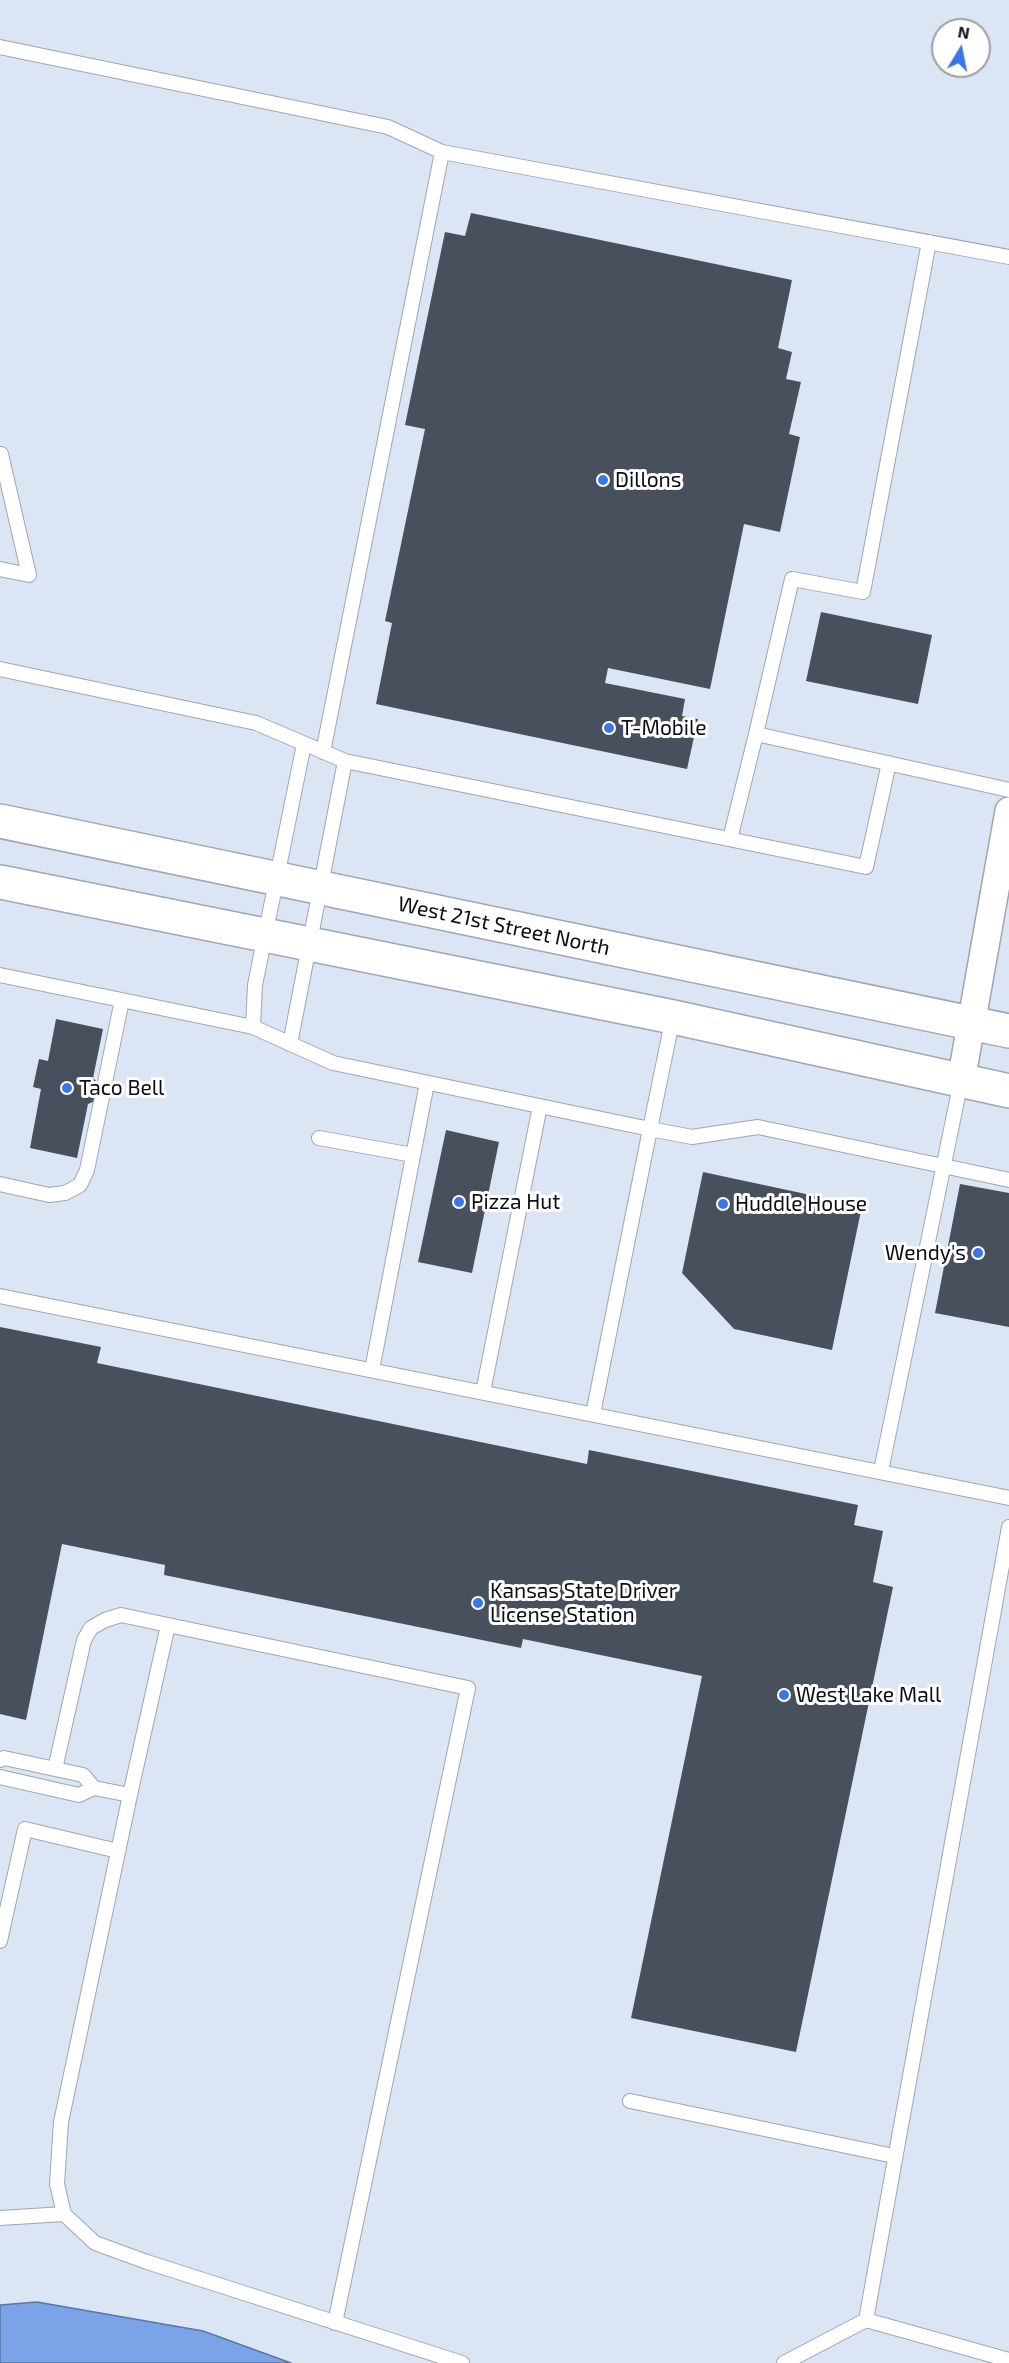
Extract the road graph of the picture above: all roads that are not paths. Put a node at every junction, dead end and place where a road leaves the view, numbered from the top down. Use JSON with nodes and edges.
{"nodes":[{"id":1,"x":0,"y":47,"type":"edge"},
{"id":2,"x":442,"y":152,"type":"junction"},
{"id":3,"x":929,"y":242,"type":"junction"},
{"id":4,"x":1009,"y":257,"type":"edge"},
{"id":5,"x":1,"y":454,"type":"edge"},
{"id":6,"x":0,"y":569,"type":"edge"},
{"id":7,"x":0,"y":669,"type":"edge"},
{"id":8,"x":756,"y":734,"type":"junction"},
{"id":9,"x":304,"y":744,"type":"junction"},
{"id":10,"x":322,"y":752,"type":"junction"},
{"id":11,"x":345,"y":761,"type":"junction"},
{"id":12,"x":889,"y":763,"type":"junction"},
{"id":13,"x":1009,"y":790,"type":"edge"},
{"id":14,"x":1009,"y":811,"type":"edge"},
{"id":15,"x":0,"y":821,"type":"edge"},
{"id":16,"x":730,"y":839,"type":"junction"},
{"id":17,"x":276,"y":879,"type":"junction"},
{"id":18,"x":0,"y":882,"type":"edge"},
{"id":19,"x":321,"y":888,"type":"junction"},
{"id":20,"x":265,"y":935,"type":"junction"},
{"id":21,"x":310,"y":944,"type":"junction"},
{"id":22,"x":0,"y":975,"type":"edge"},
{"id":23,"x":122,"y":1000,"type":"junction"},
{"id":24,"x":673,"y":1017,"type":"junction"},
{"id":25,"x":972,"y":1023,"type":"junction"},
{"id":26,"x":253,"y":1027,"type":"junction"},
{"id":27,"x":1009,"y":1031,"type":"edge"},
{"id":28,"x":290,"y":1044,"type":"junction"},
{"id":29,"x":962,"y":1081,"type":"junction"},
{"id":30,"x":427,"y":1083,"type":"junction"},
{"id":31,"x":1009,"y":1091,"type":"edge"},
{"id":32,"x":540,"y":1106,"type":"junction"},
{"id":33,"x":650,"y":1129,"type":"junction"},
{"id":34,"x":319,"y":1138,"type":"dead end"},
{"id":35,"x":413,"y":1155,"type":"junction"},
{"id":36,"x":943,"y":1166,"type":"junction"},
{"id":37,"x":1009,"y":1180,"type":"edge"},
{"id":38,"x":0,"y":1184,"type":"edge"},
{"id":39,"x":0,"y":1296,"type":"edge"},
{"id":40,"x":372,"y":1370,"type":"junction"},
{"id":41,"x":483,"y":1392,"type":"junction"},
{"id":42,"x":593,"y":1414,"type":"junction"},
{"id":43,"x":881,"y":1471,"type":"junction"},
{"id":44,"x":1009,"y":1498,"type":"edge"},
{"id":45,"x":1009,"y":1527,"type":"edge"},
{"id":46,"x":168,"y":1625,"type":"junction"},
{"id":47,"x":0,"y":1760,"type":"edge"},
{"id":48,"x":55,"y":1769,"type":"junction"},
{"id":49,"x":0,"y":1777,"type":"edge"},
{"id":50,"x":94,"y":1788,"type":"junction"},
{"id":51,"x":130,"y":1795,"type":"junction"},
{"id":52,"x":118,"y":1851,"type":"junction"},
{"id":53,"x":0,"y":1941,"type":"edge"},
{"id":54,"x":630,"y":2101,"type":"dead end"},
{"id":55,"x":894,"y":2156,"type":"junction"},
{"id":56,"x":64,"y":2214,"type":"junction"},
{"id":57,"x":0,"y":2218,"type":"edge"},
{"id":58,"x":866,"y":2320,"type":"junction"},
{"id":59,"x":335,"y":2323,"type":"junction"},
{"id":60,"x":1009,"y":2360,"type":"edge"},
{"id":61,"x":462,"y":2363,"type":"edge"},
{"id":62,"x":784,"y":2363,"type":"edge"}],
"edges":[{"from":1,"to":2,"type":"lane"},
{"from":2,"to":3,"type":"lane"},
{"from":2,"to":10,"type":"lane"},
{"from":3,"to":4,"type":"lane"},
{"from":3,"to":8,"type":"lane"},
{"from":5,"to":6,"type":"lane"},
{"from":7,"to":9,"type":"lane"},
{"from":8,"to":12,"type":"lane"},
{"from":8,"to":16,"type":"lane"},
{"from":9,"to":10,"type":"lane"},
{"from":9,"to":17,"type":"lane"},
{"from":10,"to":11,"type":"lane"},
{"from":11,"to":16,"type":"lane"},
{"from":11,"to":19,"type":"lane"},
{"from":12,"to":13,"type":"lane"},
{"from":12,"to":16,"type":"lane"},
{"from":14,"to":25,"type":"street"},
{"from":15,"to":17,"type":"main road","name":"West 21st Street North"},
{"from":17,"to":19,"type":"main road","name":"West 21st Street North"},
{"from":17,"to":20,"type":"lane"},
{"from":18,"to":20,"type":"main road"},
{"from":19,"to":21,"type":"lane"},
{"from":19,"to":25,"type":"main road","name":"West 21st Street North"},
{"from":20,"to":21,"type":"main road"},
{"from":20,"to":26,"type":"lane"},
{"from":21,"to":24,"type":"main road"},
{"from":21,"to":28,"type":"lane"},
{"from":22,"to":23,"type":"lane"},
{"from":23,"to":26,"type":"lane"},
{"from":23,"to":38,"type":"lane"},
{"from":24,"to":29,"type":"main road"},
{"from":24,"to":33,"type":"lane"},
{"from":25,"to":27,"type":"main road","name":"West 21st Street North"},
{"from":25,"to":29,"type":"street"},
{"from":26,"to":28,"type":"lane"},
{"from":28,"to":30,"type":"lane"},
{"from":29,"to":31,"type":"main road"},
{"from":29,"to":36,"type":"lane"},
{"from":30,"to":32,"type":"lane"},
{"from":30,"to":35,"type":"lane"},
{"from":32,"to":33,"type":"lane"},
{"from":32,"to":41,"type":"lane"},
{"from":33,"to":36,"type":"lane"},
{"from":33,"to":42,"type":"lane"},
{"from":34,"to":35,"type":"lane"},
{"from":35,"to":40,"type":"lane"},
{"from":36,"to":37,"type":"lane"},
{"from":36,"to":43,"type":"lane"},
{"from":39,"to":40,"type":"lane"},
{"from":40,"to":41,"type":"lane"},
{"from":41,"to":42,"type":"lane"},
{"from":42,"to":43,"type":"lane"},
{"from":43,"to":44,"type":"lane"},
{"from":45,"to":55,"type":"lane"},
{"from":46,"to":48,"type":"lane"},
{"from":46,"to":51,"type":"lane"},
{"from":46,"to":59,"type":"lane"},
{"from":47,"to":48,"type":"lane"},
{"from":48,"to":50,"type":"lane"},
{"from":49,"to":50,"type":"lane"},
{"from":50,"to":51,"type":"lane"},
{"from":51,"to":52,"type":"lane"},
{"from":52,"to":53,"type":"lane"},
{"from":52,"to":56,"type":"lane"},
{"from":54,"to":55,"type":"lane"},
{"from":55,"to":58,"type":"lane"},
{"from":56,"to":57,"type":"lane"},
{"from":56,"to":59,"type":"lane"},
{"from":58,"to":60,"type":"lane"},
{"from":58,"to":62,"type":"lane"},
{"from":59,"to":61,"type":"lane"}]}
